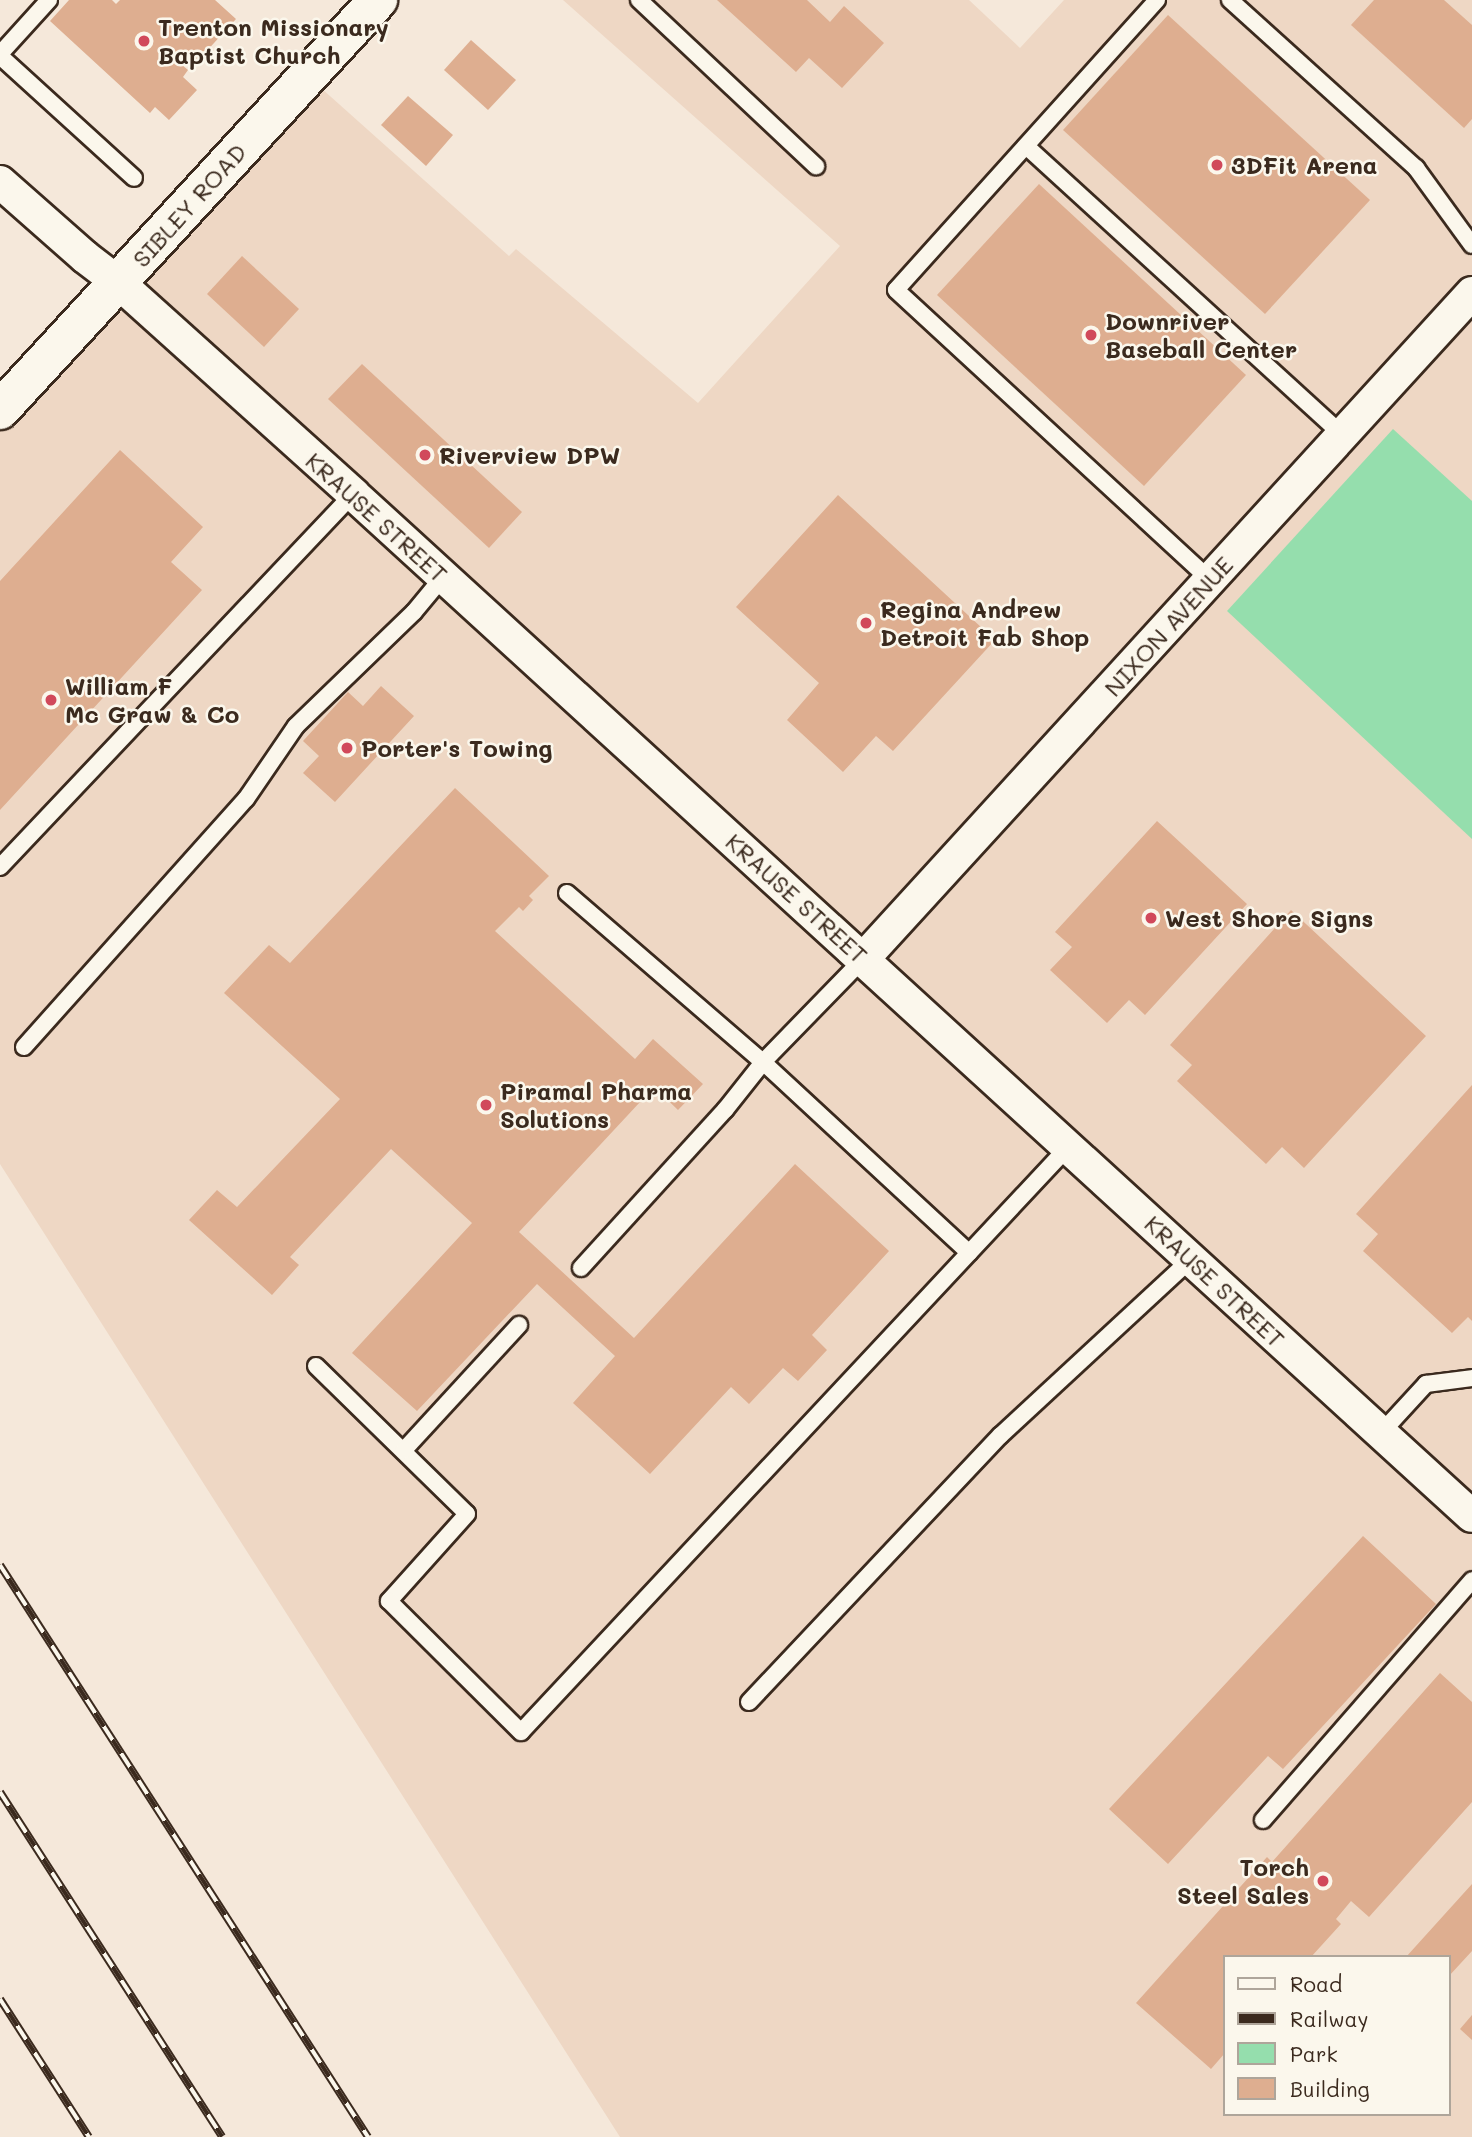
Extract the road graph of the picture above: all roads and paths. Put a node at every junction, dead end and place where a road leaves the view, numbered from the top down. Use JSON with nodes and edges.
{"nodes":[{"id":1,"x":50,"y":0,"type":"edge"},
{"id":2,"x":378,"y":0,"type":"edge"},
{"id":3,"x":639,"y":0,"type":"edge"},
{"id":4,"x":1157,"y":0,"type":"edge"},
{"id":5,"x":1230,"y":0,"type":"edge"},
{"id":6,"x":0,"y":55,"type":"edge"},
{"id":7,"x":1026,"y":146,"type":"junction"},
{"id":8,"x":816,"y":166,"type":"dead end"},
{"id":9,"x":134,"y":178,"type":"dead end"},
{"id":10,"x":0,"y":182,"type":"edge"},
{"id":11,"x":1472,"y":245,"type":"edge"},
{"id":12,"x":119,"y":283,"type":"junction"},
{"id":13,"x":1472,"y":293,"type":"edge"},
{"id":14,"x":0,"y":410,"type":"edge"},
{"id":15,"x":1342,"y":435,"type":"junction"},
{"id":16,"x":353,"y":494,"type":"junction"},
{"id":17,"x":443,"y":577,"type":"junction"},
{"id":18,"x":1210,"y":580,"type":"junction"},
{"id":19,"x":0,"y":867,"type":"edge"},
{"id":20,"x":567,"y":893,"type":"dead end"},
{"id":21,"x":864,"y":958,"type":"junction"},
{"id":22,"x":24,"y":1047,"type":"dead end"},
{"id":23,"x":763,"y":1062,"type":"junction"},
{"id":24,"x":1069,"y":1146,"type":"junction"},
{"id":25,"x":969,"y":1253,"type":"junction"},
{"id":26,"x":1191,"y":1259,"type":"junction"},
{"id":27,"x":581,"y":1268,"type":"dead end"},
{"id":28,"x":519,"y":1325,"type":"dead end"},
{"id":29,"x":316,"y":1366,"type":"dead end"},
{"id":30,"x":1472,"y":1378,"type":"edge"},
{"id":31,"x":1381,"y":1433,"type":"junction"},
{"id":32,"x":404,"y":1450,"type":"junction"},
{"id":33,"x":1472,"y":1516,"type":"edge"},
{"id":34,"x":1472,"y":1580,"type":"edge"},
{"id":35,"x":749,"y":1702,"type":"dead end"},
{"id":36,"x":1263,"y":1820,"type":"dead end"}],
"edges":[{"from":1,"to":6,"type":"lane"},
{"from":2,"to":12,"type":"main road","name":"SIBLEY ROAD"},
{"from":3,"to":8,"type":"lane"},
{"from":4,"to":7,"type":"lane"},
{"from":5,"to":11,"type":"lane"},
{"from":6,"to":9,"type":"lane"},
{"from":7,"to":15,"type":"lane"},
{"from":7,"to":18,"type":"lane"},
{"from":10,"to":12,"type":"street","name":"KRAUSE STREET"},
{"from":12,"to":14,"type":"main road","name":"SIBLEY ROAD"},
{"from":12,"to":16,"type":"street","name":"KRAUSE STREET"},
{"from":13,"to":15,"type":"street","name":"NIXON AVENUE"},
{"from":15,"to":18,"type":"street","name":"NIXON AVENUE"},
{"from":16,"to":17,"type":"street","name":"KRAUSE STREET"},
{"from":16,"to":19,"type":"lane"},
{"from":17,"to":21,"type":"street","name":"KRAUSE STREET"},
{"from":17,"to":22,"type":"lane"},
{"from":18,"to":21,"type":"street","name":"NIXON AVENUE"},
{"from":20,"to":23,"type":"lane"},
{"from":21,"to":23,"type":"lane"},
{"from":21,"to":24,"type":"street","name":"KRAUSE STREET"},
{"from":23,"to":25,"type":"lane"},
{"from":23,"to":27,"type":"lane"},
{"from":24,"to":25,"type":"lane"},
{"from":24,"to":26,"type":"street","name":"KRAUSE STREET"},
{"from":25,"to":32,"type":"lane"},
{"from":26,"to":31,"type":"street","name":"KRAUSE STREET"},
{"from":26,"to":35,"type":"lane"},
{"from":28,"to":32,"type":"lane"},
{"from":29,"to":32,"type":"lane"},
{"from":30,"to":31,"type":"lane"},
{"from":31,"to":33,"type":"street","name":"KRAUSE STREET"},
{"from":34,"to":36,"type":"lane"}]}
